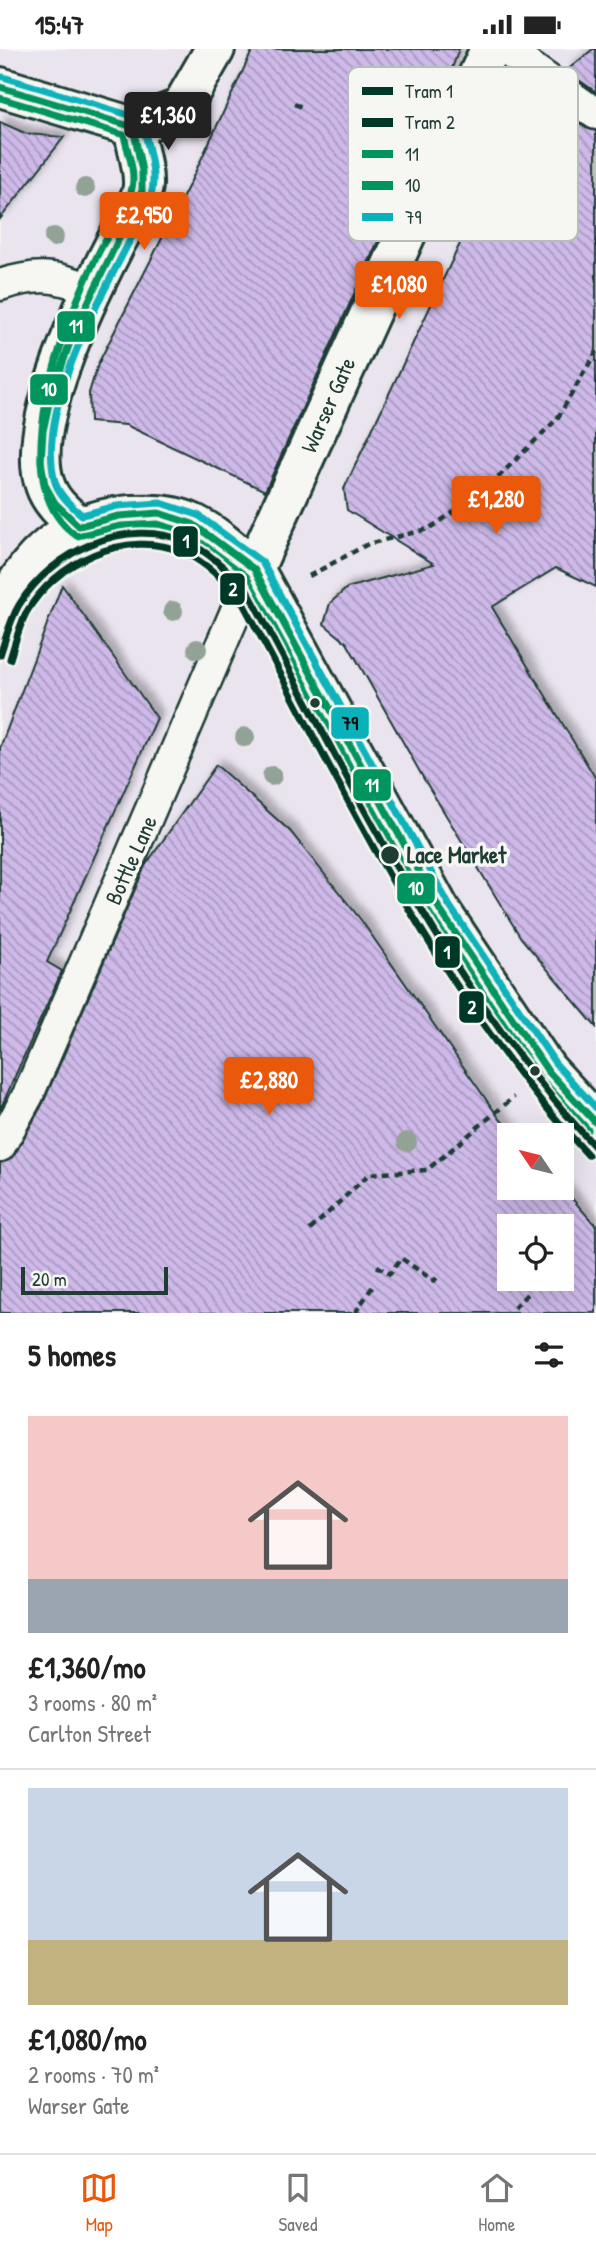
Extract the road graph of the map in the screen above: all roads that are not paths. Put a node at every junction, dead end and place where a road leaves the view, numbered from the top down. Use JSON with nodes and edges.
{"nodes":[{"id":1,"x":215,"y":49,"type":"edge"},
{"id":2,"x":490,"y":49,"type":"edge"},
{"id":3,"x":505,"y":49,"type":"edge"},
{"id":4,"x":482,"y":67,"type":"edge"},
{"id":5,"x":530,"y":67,"type":"edge"},
{"id":6,"x":0,"y":87,"type":"edge"},
{"id":7,"x":578,"y":101,"type":"edge"},
{"id":8,"x":596,"y":114,"type":"edge"},
{"id":9,"x":133,"y":127,"type":"junction"},
{"id":10,"x":408,"y":241,"type":"edge"},
{"id":11,"x":0,"y":285,"type":"edge"},
{"id":12,"x":92,"y":289,"type":"junction"},
{"id":13,"x":79,"y":526,"type":"junction"},
{"id":14,"x":262,"y":581,"type":"junction"},
{"id":15,"x":0,"y":618,"type":"edge"},
{"id":16,"x":596,"y":1123,"type":"edge"},
{"id":17,"x":0,"y":1146,"type":"edge"}],
"edges":[{"from":1,"to":9,"type":"street"},
{"from":2,"to":4,"type":"street","name":"Warser Gate"},
{"from":3,"to":5,"type":"street"},
{"from":6,"to":9,"type":"street"},
{"from":7,"to":8,"type":"street"},
{"from":9,"to":12,"type":"street"},
{"from":10,"to":14,"type":"street","name":"Warser Gate"},
{"from":11,"to":12,"type":"street"},
{"from":12,"to":13,"type":"street"},
{"from":13,"to":14,"type":"street"},
{"from":13,"to":15,"type":"street"},
{"from":14,"to":16,"type":"street"},
{"from":14,"to":17,"type":"street","name":"Bottle Lane"}]}
